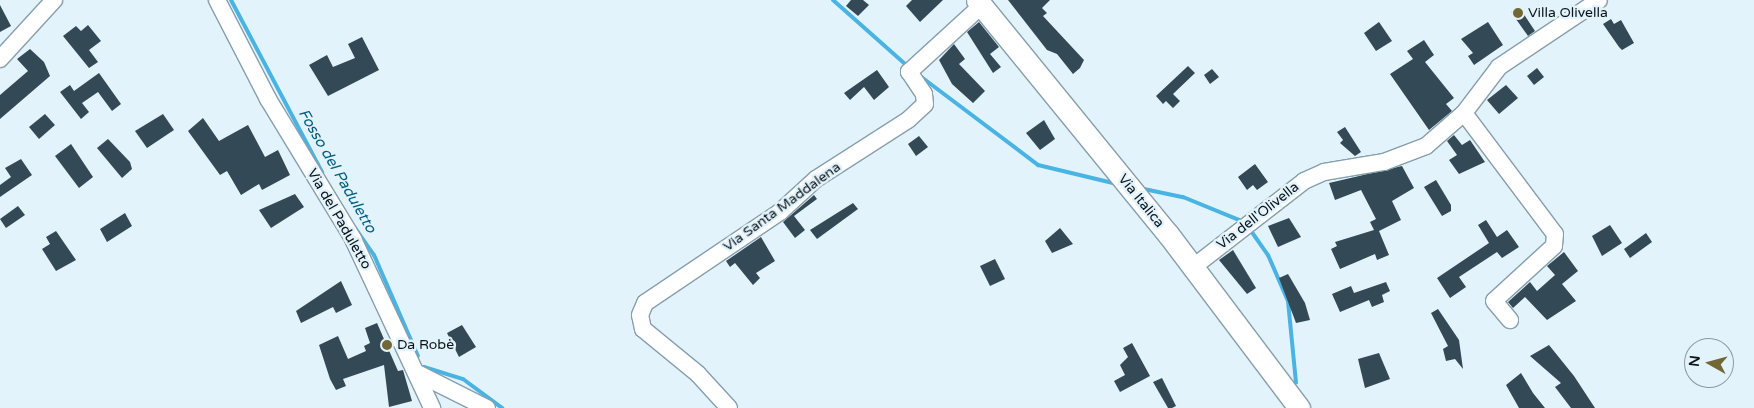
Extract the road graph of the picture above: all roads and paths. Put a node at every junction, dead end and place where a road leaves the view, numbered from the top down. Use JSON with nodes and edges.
{"nodes":[{"id":1,"x":54,"y":0,"type":"edge"},
{"id":2,"x":217,"y":0,"type":"edge"},
{"id":3,"x":1599,"y":0,"type":"edge"},
{"id":4,"x":979,"y":3,"type":"edge"},
{"id":5,"x":0,"y":59,"type":"edge"},
{"id":6,"x":1464,"y":113,"type":"junction"},
{"id":7,"x":1192,"y":268,"type":"junction"},
{"id":8,"x":1510,"y":320,"type":"dead end"},
{"id":9,"x":419,"y":374,"type":"junction"},
{"id":10,"x":432,"y":408,"type":"edge"},
{"id":11,"x":487,"y":408,"type":"edge"},
{"id":12,"x":729,"y":408,"type":"edge"},
{"id":13,"x":1299,"y":408,"type":"edge"}],
"edges":[{"from":1,"to":5,"type":"street"},
{"from":2,"to":9,"type":"street","name":"Via del Paduletto"},
{"from":3,"to":6,"type":"street","name":"Via dell'Olivella"},
{"from":4,"to":7,"type":"main road","name":"Via Italica"},
{"from":4,"to":12,"type":"street","name":"Via Santa Maddalena"},
{"from":6,"to":7,"type":"street","name":"Via dell'Olivella"},
{"from":6,"to":8,"type":"street"},
{"from":7,"to":13,"type":"main road","name":"Via Italica"},
{"from":9,"to":10,"type":"street","name":"Via del Paduletto"},
{"from":9,"to":11,"type":"street"}]}
